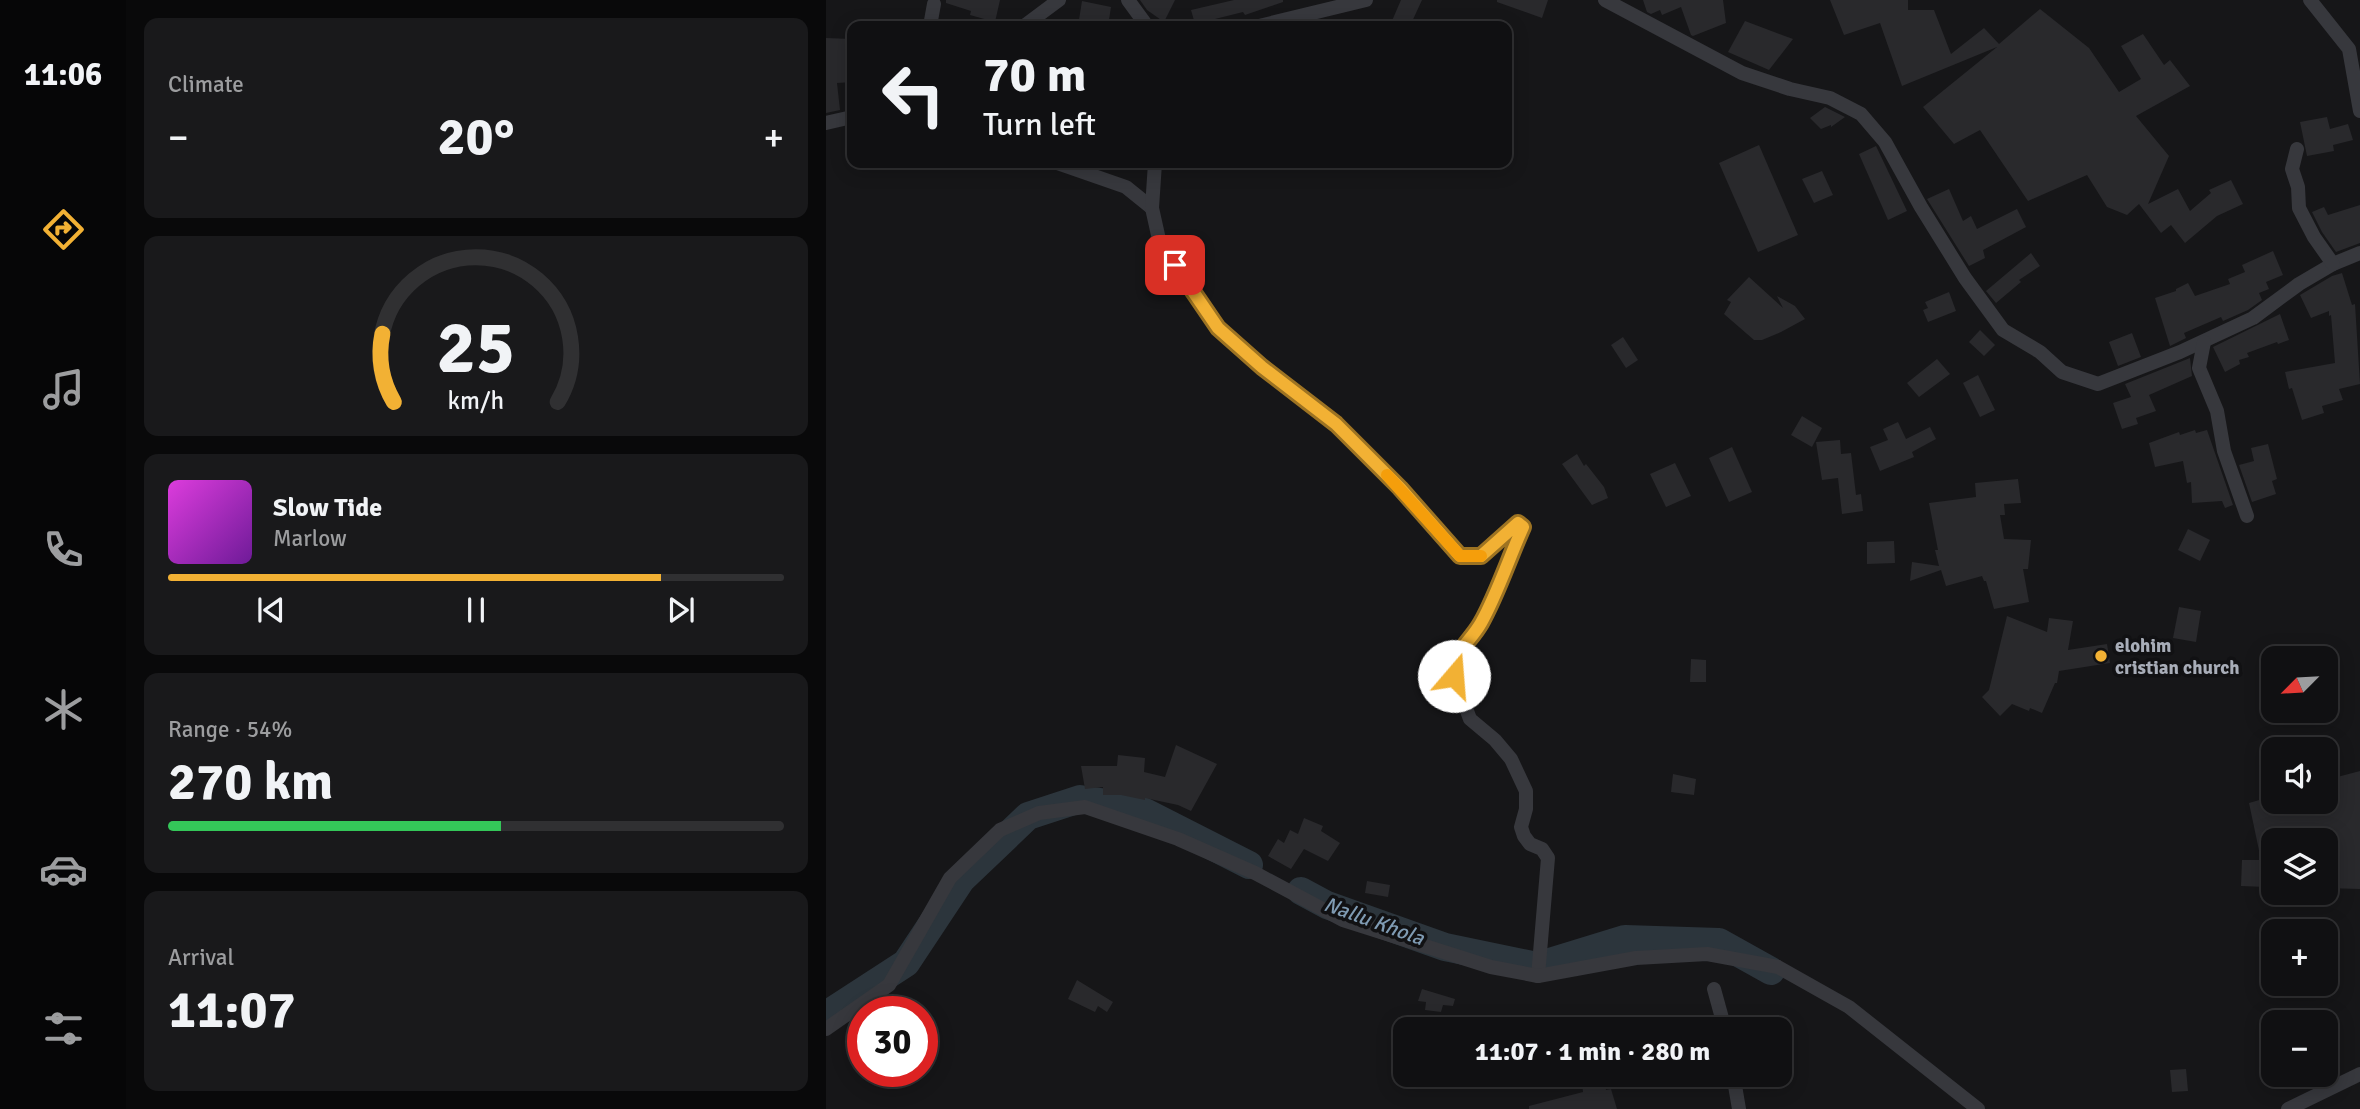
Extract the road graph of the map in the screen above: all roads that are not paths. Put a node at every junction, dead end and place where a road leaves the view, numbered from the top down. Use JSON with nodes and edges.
{"nodes":[{"id":1,"x":1059,"y":0,"type":"edge"},
{"id":2,"x":1128,"y":0,"type":"edge"},
{"id":3,"x":1366,"y":0,"type":"edge"},
{"id":4,"x":1605,"y":0,"type":"edge"},
{"id":5,"x":2310,"y":0,"type":"edge"},
{"id":6,"x":934,"y":4,"type":"dead end"},
{"id":7,"x":931,"y":21,"type":"edge"},
{"id":8,"x":1031,"y":21,"type":"edge"},
{"id":9,"x":1143,"y":21,"type":"edge"},
{"id":10,"x":1280,"y":21,"type":"edge"},
{"id":11,"x":2360,"y":111,"type":"edge"},
{"id":12,"x":847,"y":118,"type":"edge"},
{"id":13,"x":826,"y":123,"type":"edge"},
{"id":14,"x":2297,"y":149,"type":"dead end"},
{"id":15,"x":1071,"y":168,"type":"edge"},
{"id":16,"x":1155,"y":168,"type":"edge"},
{"id":17,"x":1152,"y":208,"type":"junction"},
{"id":18,"x":2360,"y":253,"type":"edge"},
{"id":19,"x":2333,"y":264,"type":"junction"},
{"id":20,"x":2204,"y":342,"type":"junction"},
{"id":21,"x":2246,"y":516,"type":"dead end"},
{"id":22,"x":1538,"y":976,"type":"junction"},
{"id":23,"x":1714,"y":989,"type":"dead end"},
{"id":24,"x":1722,"y":1017,"type":"edge"},
{"id":25,"x":826,"y":1029,"type":"edge"},
{"id":26,"x":2360,"y":1074,"type":"edge"},
{"id":27,"x":1735,"y":1087,"type":"edge"},
{"id":28,"x":1739,"y":1109,"type":"edge"},
{"id":29,"x":1978,"y":1109,"type":"edge"},
{"id":30,"x":2288,"y":1109,"type":"edge"}],
"edges":[{"from":1,"to":8,"type":"street"},
{"from":2,"to":9,"type":"street"},
{"from":3,"to":10,"type":"street"},
{"from":4,"to":20,"type":"street"},
{"from":5,"to":11,"type":"street"},
{"from":6,"to":7,"type":"street"},
{"from":12,"to":13,"type":"street"},
{"from":14,"to":19,"type":"street"},
{"from":15,"to":17,"type":"street"},
{"from":16,"to":17,"type":"street"},
{"from":17,"to":22,"type":"street"},
{"from":18,"to":19,"type":"street"},
{"from":19,"to":20,"type":"street"},
{"from":20,"to":21,"type":"street"},
{"from":22,"to":25,"type":"street"},
{"from":22,"to":29,"type":"street"},
{"from":23,"to":24,"type":"street"},
{"from":26,"to":30,"type":"street"},
{"from":27,"to":28,"type":"street"}]}
